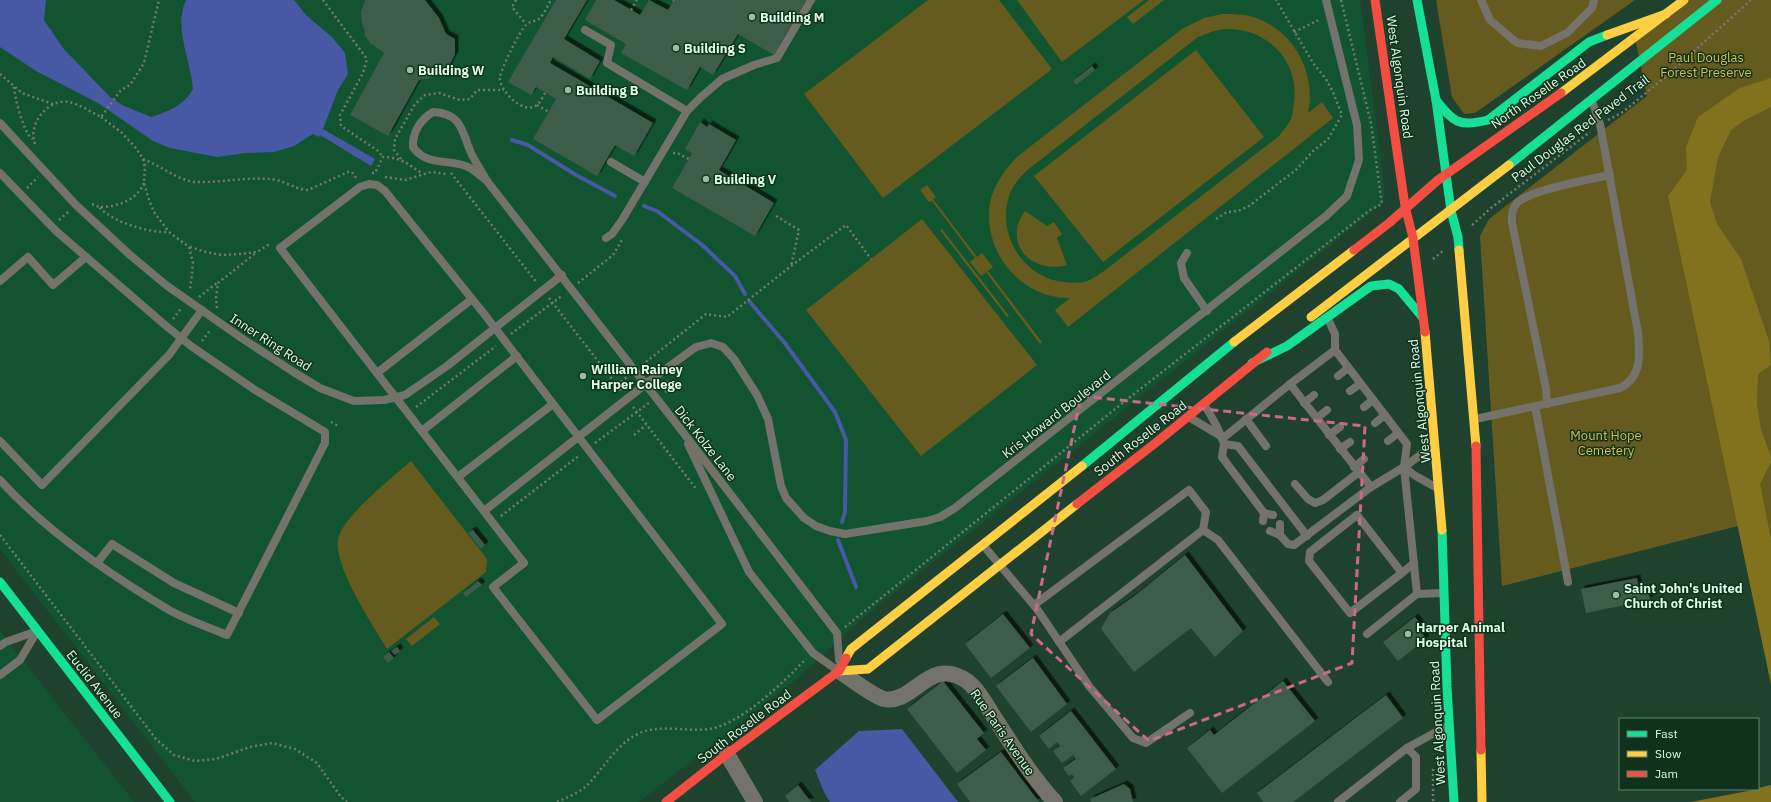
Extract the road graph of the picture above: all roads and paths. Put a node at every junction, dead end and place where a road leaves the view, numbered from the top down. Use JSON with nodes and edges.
{"nodes":[{"id":1,"x":159,"y":0,"type":"edge"},
{"id":2,"x":323,"y":0,"type":"edge"},
{"id":3,"x":516,"y":0,"type":"edge"},
{"id":4,"x":551,"y":0,"type":"edge"},
{"id":5,"x":637,"y":0,"type":"edge"},
{"id":6,"x":811,"y":0,"type":"edge"},
{"id":7,"x":1276,"y":0,"type":"edge"},
{"id":8,"x":1326,"y":0,"type":"edge"},
{"id":9,"x":1375,"y":0,"type":"edge"},
{"id":10,"x":1417,"y":0,"type":"edge"},
{"id":11,"x":1481,"y":0,"type":"edge"},
{"id":12,"x":1594,"y":0,"type":"edge"},
{"id":13,"x":1684,"y":0,"type":"edge"},
{"id":14,"x":1717,"y":0,"type":"edge"},
{"id":15,"x":1751,"y":0,"type":"edge"},
{"id":16,"x":631,"y":10,"type":"dead end"},
{"id":17,"x":1344,"y":14,"type":"dead end"},
{"id":18,"x":1666,"y":14,"type":"junction"},
{"id":19,"x":1330,"y":17,"type":"junction"},
{"id":20,"x":526,"y":24,"type":"junction"},
{"id":21,"x":585,"y":30,"type":"dead end"},
{"id":22,"x":1294,"y":32,"type":"junction"},
{"id":23,"x":0,"y":74,"type":"edge"},
{"id":24,"x":14,"y":86,"type":"junction"},
{"id":25,"x":545,"y":93,"type":"dead end"},
{"id":26,"x":1436,"y":100,"type":"junction"},
{"id":27,"x":1592,"y":101,"type":"junction"},
{"id":28,"x":54,"y":104,"type":"junction"},
{"id":29,"x":537,"y":105,"type":"junction"},
{"id":30,"x":687,"y":111,"type":"junction"},
{"id":31,"x":549,"y":112,"type":"dead end"},
{"id":32,"x":101,"y":117,"type":"junction"},
{"id":33,"x":0,"y":123,"type":"edge"},
{"id":34,"x":1600,"y":124,"type":"junction"},
{"id":35,"x":33,"y":139,"type":"junction"},
{"id":36,"x":38,"y":150,"type":"dead end"},
{"id":37,"x":384,"y":157,"type":"junction"},
{"id":38,"x":143,"y":159,"type":"junction"},
{"id":39,"x":611,"y":162,"type":"dead end"},
{"id":40,"x":44,"y":171,"type":"junction"},
{"id":41,"x":375,"y":172,"type":"junction"},
{"id":42,"x":0,"y":173,"type":"edge"},
{"id":43,"x":369,"y":174,"type":"dead end"},
{"id":44,"x":423,"y":174,"type":"junction"},
{"id":45,"x":1610,"y":174,"type":"junction"},
{"id":46,"x":1445,"y":175,"type":"junction"},
{"id":47,"x":362,"y":176,"type":"dead end"},
{"id":48,"x":356,"y":178,"type":"junction"},
{"id":49,"x":486,"y":181,"type":"junction"},
{"id":50,"x":144,"y":182,"type":"junction"},
{"id":51,"x":645,"y":182,"type":"junction"},
{"id":52,"x":350,"y":183,"type":"dead end"},
{"id":53,"x":25,"y":189,"type":"dead end"},
{"id":54,"x":1382,"y":204,"type":"dead end"},
{"id":55,"x":76,"y":205,"type":"junction"},
{"id":56,"x":1405,"y":206,"type":"junction"},
{"id":57,"x":99,"y":207,"type":"junction"},
{"id":58,"x":1491,"y":208,"type":"dead end"},
{"id":59,"x":1451,"y":211,"type":"junction"},
{"id":60,"x":776,"y":216,"type":"dead end"},
{"id":61,"x":1216,"y":219,"type":"dead end"},
{"id":62,"x":58,"y":222,"type":"dead end"},
{"id":63,"x":169,"y":232,"type":"junction"},
{"id":64,"x":606,"y":238,"type":"dead end"},
{"id":65,"x":1413,"y":238,"type":"junction"},
{"id":66,"x":272,"y":242,"type":"dead end"},
{"id":67,"x":189,"y":247,"type":"junction"},
{"id":68,"x":257,"y":252,"type":"junction"},
{"id":69,"x":1187,"y":253,"type":"dead end"},
{"id":70,"x":86,"y":257,"type":"junction"},
{"id":71,"x":871,"y":259,"type":"dead end"},
{"id":72,"x":791,"y":266,"type":"junction"},
{"id":73,"x":562,"y":275,"type":"junction"},
{"id":74,"x":0,"y":281,"type":"edge"},
{"id":75,"x":218,"y":283,"type":"junction"},
{"id":76,"x":190,"y":291,"type":"dead end"},
{"id":77,"x":543,"y":291,"type":"junction"},
{"id":78,"x":198,"y":297,"type":"dead end"},
{"id":79,"x":472,"y":299,"type":"junction"},
{"id":80,"x":187,"y":300,"type":"junction"},
{"id":81,"x":202,"y":310,"type":"junction"},
{"id":82,"x":1207,"y":311,"type":"junction"},
{"id":83,"x":219,"y":312,"type":"dead end"},
{"id":84,"x":166,"y":316,"type":"dead end"},
{"id":85,"x":1327,"y":317,"type":"junction"},
{"id":86,"x":1423,"y":318,"type":"junction"},
{"id":87,"x":520,"y":327,"type":"dead end"},
{"id":88,"x":495,"y":329,"type":"junction"},
{"id":89,"x":181,"y":338,"type":"junction"},
{"id":90,"x":504,"y":340,"type":"junction"},
{"id":91,"x":1335,"y":350,"type":"junction"},
{"id":92,"x":517,"y":356,"type":"junction"},
{"id":93,"x":649,"y":359,"type":"dead end"},
{"id":94,"x":1252,"y":363,"type":"junction"},
{"id":95,"x":1348,"y":368,"type":"junction"},
{"id":96,"x":377,"y":373,"type":"junction"},
{"id":97,"x":1338,"y":376,"type":"dead end"},
{"id":98,"x":646,"y":384,"type":"junction"},
{"id":99,"x":1290,"y":384,"type":"junction"},
{"id":100,"x":1360,"y":384,"type":"junction"},
{"id":101,"x":1350,"y":391,"type":"dead end"},
{"id":102,"x":1314,"y":395,"type":"dead end"},
{"id":103,"x":396,"y":398,"type":"junction"},
{"id":104,"x":656,"y":398,"type":"junction"},
{"id":105,"x":627,"y":399,"type":"junction"},
{"id":106,"x":1373,"y":400,"type":"junction"},
{"id":107,"x":1304,"y":403,"type":"junction"},
{"id":108,"x":553,"y":404,"type":"junction"},
{"id":109,"x":1204,"y":404,"type":"junction"},
{"id":110,"x":1547,"y":404,"type":"junction"},
{"id":111,"x":1536,"y":406,"type":"junction"},
{"id":112,"x":416,"y":407,"type":"dead end"},
{"id":113,"x":1364,"y":407,"type":"dead end"},
{"id":114,"x":1327,"y":410,"type":"dead end"},
{"id":115,"x":636,"y":412,"type":"junction"},
{"id":116,"x":1385,"y":416,"type":"junction"},
{"id":117,"x":1188,"y":417,"type":"junction"},
{"id":118,"x":1317,"y":418,"type":"junction"},
{"id":119,"x":1246,"y":419,"type":"junction"},
{"id":120,"x":1474,"y":419,"type":"junction"},
{"id":121,"x":1374,"y":423,"type":"dead end"},
{"id":122,"x":646,"y":425,"type":"junction"},
{"id":123,"x":1340,"y":427,"type":"dead end"},
{"id":124,"x":422,"y":431,"type":"junction"},
{"id":125,"x":682,"y":431,"type":"junction"},
{"id":126,"x":1398,"y":433,"type":"junction"},
{"id":127,"x":634,"y":435,"type":"dead end"},
{"id":128,"x":1329,"y":435,"type":"junction"},
{"id":129,"x":578,"y":437,"type":"junction"},
{"id":130,"x":1222,"y":439,"type":"junction"},
{"id":131,"x":0,"y":441,"type":"edge"},
{"id":132,"x":1388,"y":441,"type":"dead end"},
{"id":133,"x":1350,"y":442,"type":"dead end"},
{"id":134,"x":1436,"y":444,"type":"junction"},
{"id":135,"x":1266,"y":446,"type":"dead end"},
{"id":136,"x":588,"y":448,"type":"junction"},
{"id":137,"x":1340,"y":449,"type":"junction"},
{"id":138,"x":1364,"y":459,"type":"dead end"},
{"id":139,"x":1404,"y":467,"type":"junction"},
{"id":140,"x":1357,"y":470,"type":"junction"},
{"id":141,"x":458,"y":477,"type":"junction"},
{"id":142,"x":0,"y":480,"type":"edge"},
{"id":143,"x":1295,"y":484,"type":"dead end"},
{"id":144,"x":1371,"y":487,"type":"junction"},
{"id":145,"x":1440,"y":489,"type":"junction"},
{"id":146,"x":698,"y":491,"type":"dead end"},
{"id":147,"x":484,"y":511,"type":"junction"},
{"id":148,"x":1273,"y":515,"type":"dead end"},
{"id":149,"x":500,"y":517,"type":"dead end"},
{"id":150,"x":1280,"y":524,"type":"dead end"},
{"id":151,"x":1203,"y":530,"type":"junction"},
{"id":152,"x":1270,"y":531,"type":"dead end"},
{"id":153,"x":0,"y":535,"type":"edge"},
{"id":154,"x":1280,"y":535,"type":"junction"},
{"id":155,"x":1307,"y":536,"type":"junction"},
{"id":156,"x":983,"y":545,"type":"junction"},
{"id":157,"x":97,"y":563,"type":"junction"},
{"id":158,"x":1414,"y":563,"type":"junction"},
{"id":159,"x":1000,"y":564,"type":"junction"},
{"id":160,"x":1402,"y":572,"type":"junction"},
{"id":161,"x":0,"y":582,"type":"edge"},
{"id":162,"x":1568,"y":582,"type":"dead end"},
{"id":163,"x":1445,"y":593,"type":"junction"},
{"id":164,"x":1417,"y":594,"type":"junction"},
{"id":165,"x":1034,"y":605,"type":"junction"},
{"id":166,"x":239,"y":613,"type":"junction"},
{"id":167,"x":38,"y":630,"type":"junction"},
{"id":168,"x":837,"y":633,"type":"junction"},
{"id":169,"x":1367,"y":634,"type":"dead end"},
{"id":170,"x":1059,"y":642,"type":"junction"},
{"id":171,"x":0,"y":646,"type":"edge"},
{"id":172,"x":813,"y":653,"type":"junction"},
{"id":173,"x":840,"y":671,"type":"junction"},
{"id":174,"x":0,"y":675,"type":"edge"},
{"id":175,"x":1328,"y":682,"type":"dead end"},
{"id":176,"x":1190,"y":713,"type":"dead end"},
{"id":177,"x":1450,"y":725,"type":"junction"},
{"id":178,"x":1407,"y":748,"type":"junction"},
{"id":179,"x":727,"y":754,"type":"junction"},
{"id":180,"x":170,"y":802,"type":"edge"},
{"id":181,"x":347,"y":802,"type":"edge"},
{"id":182,"x":557,"y":802,"type":"edge"},
{"id":183,"x":666,"y":802,"type":"edge"},
{"id":184,"x":755,"y":802,"type":"edge"},
{"id":185,"x":1055,"y":802,"type":"edge"},
{"id":186,"x":1338,"y":802,"type":"edge"},
{"id":187,"x":1400,"y":802,"type":"edge"},
{"id":188,"x":1454,"y":802,"type":"edge"},
{"id":189,"x":1482,"y":802,"type":"edge"}],
"edges":[{"from":1,"to":32,"type":"path"},
{"from":2,"to":37,"type":"path"},
{"from":3,"to":20,"type":"path"},
{"from":4,"to":20,"type":"path"},
{"from":5,"to":16,"type":"path"},
{"from":6,"to":30,"type":"lane"},
{"from":7,"to":22,"type":"path"},
{"from":8,"to":19,"type":"lane","name":"Kris Howard Boulevard"},
{"from":9,"to":56,"type":"main road","name":"West Algonquin Road"},
{"from":10,"to":26,"type":"main road"},
{"from":11,"to":12,"type":"lane"},
{"from":13,"to":18,"type":"main road","name":"North Roselle Road"},
{"from":14,"to":27,"type":"main road"},
{"from":15,"to":34,"type":"path","name":"Paul Douglas Red Paved Trail"},
{"from":17,"to":19,"type":"path"},
{"from":18,"to":26,"type":"main road"},
{"from":18,"to":46,"type":"main road","name":"North Roselle Road"},
{"from":19,"to":22,"type":"path"},
{"from":19,"to":82,"type":"lane","name":"Kris Howard Boulevard"},
{"from":20,"to":29,"type":"path"},
{"from":21,"to":30,"type":"lane"},
{"from":22,"to":61,"type":"path"},
{"from":23,"to":24,"type":"path"},
{"from":24,"to":28,"type":"path"},
{"from":24,"to":35,"type":"path"},
{"from":25,"to":29,"type":"path"},
{"from":26,"to":46,"type":"main road"},
{"from":27,"to":34,"type":"lane"},
{"from":27,"to":59,"type":"main road"},
{"from":28,"to":32,"type":"path"},
{"from":28,"to":35,"type":"path"},
{"from":29,"to":31,"type":"path"},
{"from":30,"to":51,"type":"lane"},
{"from":32,"to":38,"type":"path"},
{"from":33,"to":40,"type":"lane","name":"Inner Ring Road"},
{"from":34,"to":45,"type":"lane"},
{"from":34,"to":58,"type":"path","name":"Paul Douglas Red Paved Trail"},
{"from":35,"to":36,"type":"path"},
{"from":37,"to":41,"type":"path"},
{"from":37,"to":44,"type":"path"},
{"from":38,"to":48,"type":"path"},
{"from":38,"to":50,"type":"path"},
{"from":39,"to":51,"type":"lane"},
{"from":40,"to":53,"type":"path"},
{"from":40,"to":55,"type":"lane","name":"Inner Ring Road"},
{"from":41,"to":43,"type":"path"},
{"from":41,"to":44,"type":"path"},
{"from":42,"to":70,"type":"lane"},
{"from":44,"to":77,"type":"path"},
{"from":45,"to":110,"type":"lane"},
{"from":45,"to":110,"type":"lane"},
{"from":46,"to":56,"type":"main road","name":"North Roselle Road"},
{"from":46,"to":59,"type":"main road"},
{"from":47,"to":48,"type":"path"},
{"from":48,"to":52,"type":"path"},
{"from":49,"to":49,"type":"lane"},
{"from":49,"to":73,"type":"lane","name":"Dick Kolze Lane"},
{"from":50,"to":57,"type":"path"},
{"from":50,"to":63,"type":"path"},
{"from":51,"to":64,"type":"lane"},
{"from":54,"to":168,"type":"path"},
{"from":55,"to":57,"type":"path"},
{"from":55,"to":62,"type":"path"},
{"from":55,"to":80,"type":"lane","name":"Inner Ring Road"},
{"from":56,"to":65,"type":"main road","name":"West Algonquin Road"},
{"from":56,"to":156,"type":"main road","name":"South Roselle Road"},
{"from":57,"to":63,"type":"path"},
{"from":59,"to":65,"type":"main road","name":"South Roselle Road"},
{"from":59,"to":120,"type":"main road"},
{"from":60,"to":72,"type":"path"},
{"from":63,"to":67,"type":"path"},
{"from":65,"to":86,"type":"main road","name":"West Algonquin Road"},
{"from":65,"to":94,"type":"main road","name":"South Roselle Road"},
{"from":66,"to":68,"type":"path"},
{"from":67,"to":68,"type":"path"},
{"from":67,"to":76,"type":"path"},
{"from":68,"to":75,"type":"path"},
{"from":69,"to":82,"type":"lane"},
{"from":70,"to":74,"type":"lane"},
{"from":70,"to":89,"type":"lane"},
{"from":71,"to":72,"type":"path"},
{"from":72,"to":93,"type":"path"},
{"from":73,"to":77,"type":"lane","name":"Inner Ring Road"},
{"from":73,"to":98,"type":"lane","name":"Dick Kolze Lane"},
{"from":75,"to":78,"type":"path"},
{"from":75,"to":83,"type":"path"},
{"from":77,"to":88,"type":"lane","name":"Inner Ring Road"},
{"from":77,"to":105,"type":"path"},
{"from":79,"to":88,"type":"lane"},
{"from":79,"to":96,"type":"lane"},
{"from":79,"to":96,"type":"lane"},
{"from":80,"to":81,"type":"lane","name":"Inner Ring Road"},
{"from":80,"to":84,"type":"path"},
{"from":81,"to":89,"type":"lane"},
{"from":81,"to":103,"type":"lane","name":"Inner Ring Road"},
{"from":82,"to":98,"type":"lane","name":"Kris Howard Boulevard"},
{"from":85,"to":86,"type":"main road"},
{"from":85,"to":91,"type":"lane"},
{"from":85,"to":94,"type":"main road"},
{"from":86,"to":134,"type":"main road","name":"West Algonquin Road"},
{"from":87,"to":90,"type":"path"},
{"from":88,"to":90,"type":"lane"},
{"from":88,"to":103,"type":"lane","name":"Inner Ring Road"},
{"from":89,"to":131,"type":"lane"},
{"from":89,"to":166,"type":"lane"},
{"from":90,"to":92,"type":"lane"},
{"from":90,"to":112,"type":"path"},
{"from":91,"to":95,"type":"lane"},
{"from":91,"to":99,"type":"lane"},
{"from":92,"to":108,"type":"lane"},
{"from":92,"to":124,"type":"lane"},
{"from":94,"to":109,"type":"main road","name":"South Roselle Road"},
{"from":95,"to":97,"type":"lane"},
{"from":95,"to":100,"type":"lane"},
{"from":96,"to":103,"type":"lane"},
{"from":98,"to":104,"type":"lane","name":"Dick Kolze Lane"},
{"from":98,"to":105,"type":"lane","name":"Kris Howard Boulevard"},
{"from":99,"to":107,"type":"lane"},
{"from":99,"to":119,"type":"lane"},
{"from":100,"to":101,"type":"lane"},
{"from":100,"to":106,"type":"lane"},
{"from":102,"to":107,"type":"lane"},
{"from":103,"to":124,"type":"lane"},
{"from":104,"to":115,"type":"path"},
{"from":104,"to":125,"type":"lane","name":"Dick Kolze Lane"},
{"from":105,"to":115,"type":"path"},
{"from":105,"to":129,"type":"lane","name":"Kris Howard Boulevard"},
{"from":106,"to":113,"type":"lane"},
{"from":106,"to":116,"type":"lane"},
{"from":107,"to":118,"type":"lane"},
{"from":108,"to":129,"type":"lane"},
{"from":108,"to":141,"type":"lane"},
{"from":109,"to":117,"type":"main road","name":"South Roselle Road"},
{"from":109,"to":130,"type":"lane"},
{"from":110,"to":111,"type":"lane"},
{"from":111,"to":120,"type":"lane"},
{"from":111,"to":162,"type":"lane"},
{"from":114,"to":118,"type":"lane"},
{"from":115,"to":122,"type":"path"},
{"from":115,"to":136,"type":"path"},
{"from":116,"to":121,"type":"lane"},
{"from":116,"to":126,"type":"lane"},
{"from":117,"to":130,"type":"lane"},
{"from":117,"to":159,"type":"main road","name":"South Roselle Road"},
{"from":118,"to":128,"type":"lane"},
{"from":119,"to":130,"type":"lane"},
{"from":119,"to":135,"type":"lane"},
{"from":120,"to":189,"type":"main road"},
{"from":122,"to":127,"type":"path"},
{"from":122,"to":146,"type":"path"},
{"from":123,"to":128,"type":"lane"},
{"from":124,"to":141,"type":"lane"},
{"from":125,"to":168,"type":"lane","name":"Dick Kolze Lane"},
{"from":125,"to":172,"type":"lane"},
{"from":126,"to":132,"type":"lane"},
{"from":126,"to":139,"type":"lane"},
{"from":128,"to":137,"type":"lane"},
{"from":129,"to":136,"type":"lane"},
{"from":129,"to":147,"type":"lane","name":"Kris Howard Boulevard"},
{"from":130,"to":148,"type":"lane"},
{"from":130,"to":155,"type":"lane"},
{"from":133,"to":137,"type":"lane"},
{"from":134,"to":139,"type":"lane"},
{"from":134,"to":145,"type":"main road","name":"West Algonquin Road"},
{"from":136,"to":147,"type":"lane"},
{"from":136,"to":149,"type":"path"},
{"from":137,"to":140,"type":"lane"},
{"from":138,"to":140,"type":"lane"},
{"from":139,"to":144,"type":"lane"},
{"from":139,"to":145,"type":"lane"},
{"from":139,"to":158,"type":"lane"},
{"from":140,"to":143,"type":"lane"},
{"from":140,"to":144,"type":"lane"},
{"from":141,"to":147,"type":"lane"},
{"from":142,"to":157,"type":"lane"},
{"from":144,"to":155,"type":"lane"},
{"from":145,"to":163,"type":"main road","name":"West Algonquin Road"},
{"from":150,"to":154,"type":"lane"},
{"from":151,"to":165,"type":"lane"},
{"from":151,"to":170,"type":"lane"},
{"from":151,"to":175,"type":"lane"},
{"from":152,"to":154,"type":"lane"},
{"from":153,"to":181,"type":"path"},
{"from":154,"to":155,"type":"lane"},
{"from":156,"to":159,"type":"lane"},
{"from":156,"to":173,"type":"main road","name":"South Roselle Road"},
{"from":157,"to":166,"type":"lane"},
{"from":157,"to":166,"type":"lane"},
{"from":158,"to":160,"type":"lane"},
{"from":158,"to":164,"type":"lane"},
{"from":159,"to":165,"type":"lane"},
{"from":159,"to":173,"type":"main road","name":"South Roselle Road"},
{"from":160,"to":160,"type":"lane"},
{"from":161,"to":167,"type":"main road","name":"Euclid Avenue"},
{"from":163,"to":164,"type":"lane"},
{"from":163,"to":177,"type":"main road","name":"West Algonquin Road"},
{"from":164,"to":169,"type":"lane"},
{"from":165,"to":170,"type":"lane"},
{"from":167,"to":171,"type":"lane"},
{"from":167,"to":174,"type":"lane"},
{"from":167,"to":180,"type":"main road","name":"Euclid Avenue"},
{"from":168,"to":173,"type":"lane"},
{"from":170,"to":176,"type":"lane"},
{"from":172,"to":173,"type":"lane"},
{"from":172,"to":182,"type":"path"},
{"from":173,"to":179,"type":"main road","name":"South Roselle Road"},
{"from":173,"to":185,"type":"street","name":"Rue Paris Avenue"},
{"from":177,"to":178,"type":"lane"},
{"from":177,"to":188,"type":"main road","name":"West Algonquin Road"},
{"from":178,"to":186,"type":"lane"},
{"from":178,"to":187,"type":"lane"},
{"from":179,"to":183,"type":"main road","name":"South Roselle Road"},
{"from":179,"to":184,"type":"street"}]}
